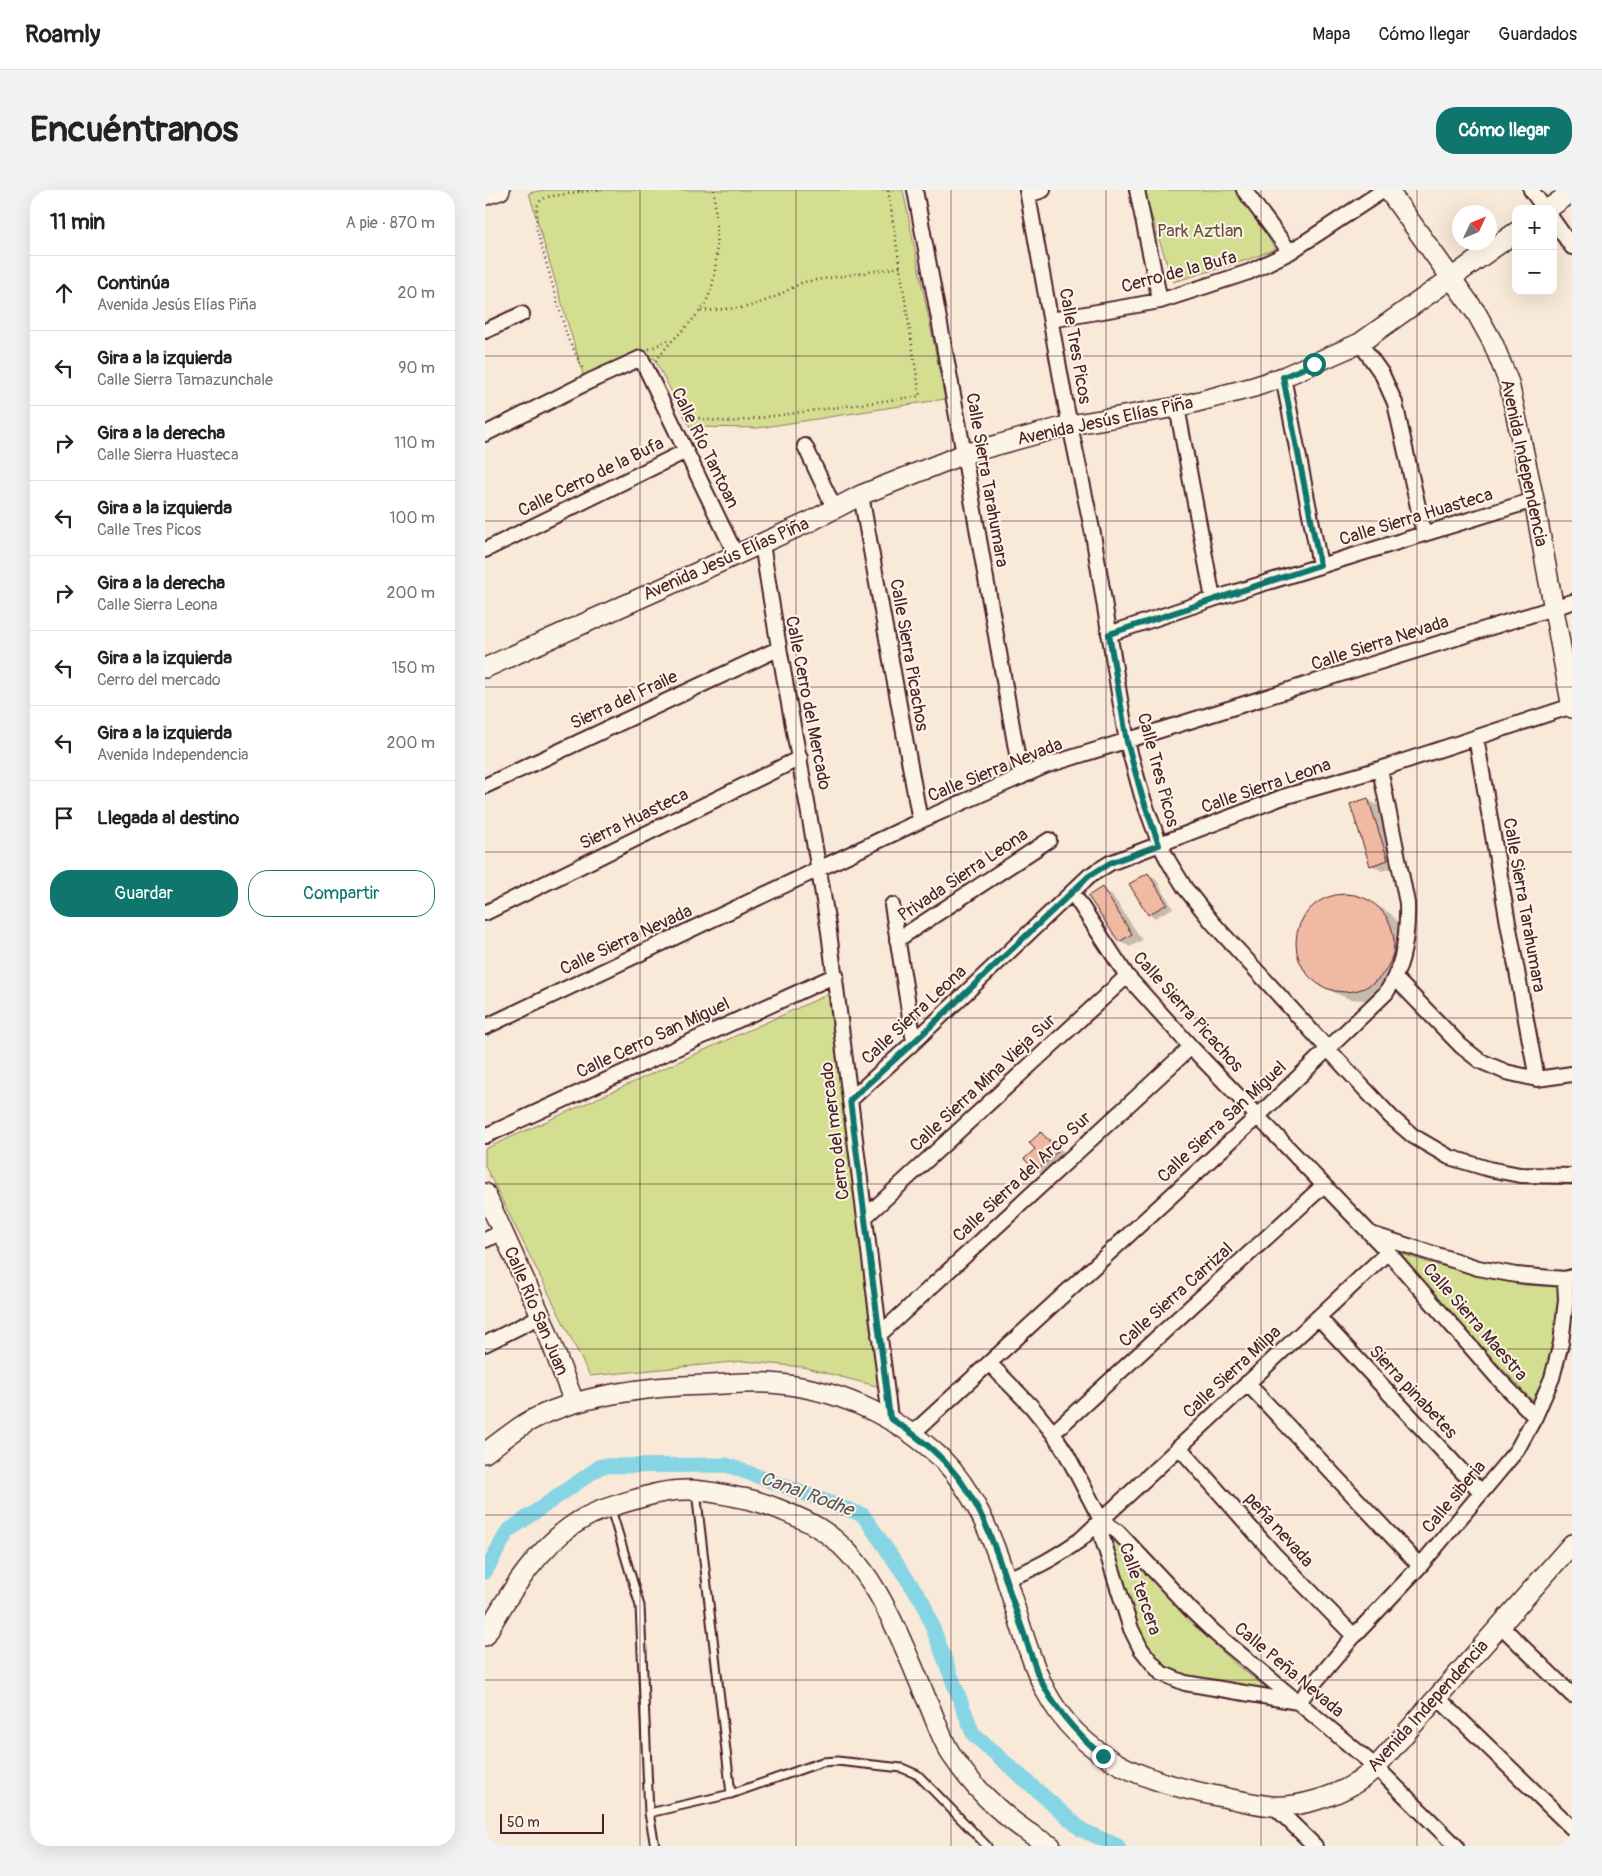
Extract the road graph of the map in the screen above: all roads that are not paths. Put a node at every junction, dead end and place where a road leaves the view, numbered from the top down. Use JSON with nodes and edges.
{"nodes":[{"id":1,"x":500,"y":190,"type":"edge"},
{"id":2,"x":915,"y":190,"type":"edge"},
{"id":3,"x":1043,"y":190,"type":"edge"},
{"id":4,"x":1137,"y":190,"type":"edge"},
{"id":5,"x":1245,"y":190,"type":"edge"},
{"id":6,"x":1384,"y":190,"type":"edge"},
{"id":7,"x":1388,"y":190,"type":"edge"},
{"id":8,"x":1531,"y":190,"type":"edge"},
{"id":9,"x":1027,"y":192,"type":"edge"},
{"id":10,"x":1572,"y":192,"type":"edge"},
{"id":11,"x":485,"y":194,"type":"edge"},
{"id":12,"x":1544,"y":205,"type":"edge"},
{"id":13,"x":1553,"y":205,"type":"edge"},
{"id":14,"x":1557,"y":226,"type":"edge"},
{"id":15,"x":1512,"y":235,"type":"edge"},
{"id":16,"x":1572,"y":247,"type":"edge"},
{"id":17,"x":1290,"y":252,"type":"junction"},
{"id":18,"x":1452,"y":278,"type":"junction"},
{"id":19,"x":1159,"y":300,"type":"junction"},
{"id":20,"x":522,"y":314,"type":"dead end"},
{"id":21,"x":1051,"y":320,"type":"junction"},
{"id":22,"x":485,"y":331,"type":"edge"},
{"id":23,"x":1360,"y":343,"type":"junction"},
{"id":24,"x":1283,"y":377,"type":"junction"},
{"id":25,"x":1177,"y":406,"type":"junction"},
{"id":26,"x":1071,"y":425,"type":"junction"},
{"id":27,"x":485,"y":434,"type":"edge"},
{"id":28,"x":805,"y":446,"type":"dead end"},
{"id":29,"x":686,"y":451,"type":"junction"},
{"id":30,"x":964,"y":454,"type":"junction"},
{"id":31,"x":861,"y":495,"type":"junction"},
{"id":32,"x":1533,"y":500,"type":"junction"},
{"id":33,"x":835,"y":510,"type":"junction"},
{"id":34,"x":1424,"y":534,"type":"junction"},
{"id":35,"x":762,"y":543,"type":"junction"},
{"id":36,"x":485,"y":550,"type":"edge"},
{"id":37,"x":736,"y":555,"type":"junction"},
{"id":38,"x":1320,"y":565,"type":"junction"},
{"id":39,"x":1213,"y":599,"type":"junction"},
{"id":40,"x":1572,"y":602,"type":"edge"},
{"id":41,"x":1553,"y":608,"type":"junction"},
{"id":42,"x":1109,"y":634,"type":"junction"},
{"id":43,"x":778,"y":649,"type":"junction"},
{"id":44,"x":485,"y":668,"type":"edge"},
{"id":45,"x":1572,"y":707,"type":"edge"},
{"id":46,"x":1476,"y":737,"type":"junction"},
{"id":47,"x":1127,"y":742,"type":"junction"},
{"id":48,"x":800,"y":758,"type":"junction"},
{"id":49,"x":1380,"y":769,"type":"junction"},
{"id":50,"x":1021,"y":777,"type":"junction"},
{"id":51,"x":485,"y":786,"type":"edge"},
{"id":52,"x":920,"y":822,"type":"junction"},
{"id":53,"x":1049,"y":840,"type":"dead end"},
{"id":54,"x":1159,"y":845,"type":"junction"},
{"id":55,"x":820,"y":870,"type":"junction"},
{"id":56,"x":1072,"y":892,"type":"junction"},
{"id":57,"x":892,"y":905,"type":"dead end"},
{"id":58,"x":485,"y":913,"type":"edge"},
{"id":59,"x":897,"y":940,"type":"junction"},
{"id":60,"x":836,"y":975,"type":"junction"},
{"id":61,"x":1127,"y":976,"type":"junction"},
{"id":62,"x":1396,"y":979,"type":"junction"},
{"id":63,"x":485,"y":1027,"type":"edge"},
{"id":64,"x":914,"y":1042,"type":"junction"},
{"id":65,"x":1191,"y":1047,"type":"junction"},
{"id":66,"x":1328,"y":1049,"type":"junction"},
{"id":67,"x":1572,"y":1074,"type":"edge"},
{"id":68,"x":1537,"y":1079,"type":"junction"},
{"id":69,"x":850,"y":1100,"type":"junction"},
{"id":70,"x":1258,"y":1116,"type":"junction"},
{"id":71,"x":485,"y":1136,"type":"edge"},
{"id":72,"x":1572,"y":1176,"type":"edge"},
{"id":73,"x":1324,"y":1186,"type":"junction"},
{"id":74,"x":485,"y":1194,"type":"edge"},
{"id":75,"x":865,"y":1217,"type":"junction"},
{"id":76,"x":503,"y":1232,"type":"junction"},
{"id":77,"x":1371,"y":1234,"type":"junction"},
{"id":78,"x":485,"y":1240,"type":"edge"},
{"id":79,"x":1388,"y":1252,"type":"junction"},
{"id":80,"x":1568,"y":1278,"type":"edge"},
{"id":81,"x":541,"y":1316,"type":"junction"},
{"id":82,"x":1318,"y":1317,"type":"junction"},
{"id":83,"x":879,"y":1335,"type":"junction"},
{"id":84,"x":485,"y":1344,"type":"edge"},
{"id":85,"x":989,"y":1362,"type":"junction"},
{"id":86,"x":1247,"y":1383,"type":"junction"},
{"id":87,"x":574,"y":1402,"type":"junction"},
{"id":88,"x":1535,"y":1417,"type":"junction"},
{"id":89,"x":890,"y":1418,"type":"junction"},
{"id":90,"x":1053,"y":1432,"type":"junction"},
{"id":91,"x":912,"y":1434,"type":"junction"},
{"id":92,"x":1179,"y":1447,"type":"junction"},
{"id":93,"x":485,"y":1453,"type":"edge"},
{"id":94,"x":696,"y":1489,"type":"junction"},
{"id":95,"x":1481,"y":1492,"type":"junction"},
{"id":96,"x":610,"y":1507,"type":"junction"},
{"id":97,"x":1101,"y":1520,"type":"junction"},
{"id":98,"x":1570,"y":1552,"type":"edge"},
{"id":99,"x":1420,"y":1566,"type":"junction"},
{"id":100,"x":1005,"y":1578,"type":"junction"},
{"id":101,"x":1501,"y":1625,"type":"junction"},
{"id":102,"x":485,"y":1636,"type":"edge"},
{"id":103,"x":1354,"y":1636,"type":"junction"},
{"id":104,"x":1572,"y":1695,"type":"edge"},
{"id":105,"x":1437,"y":1698,"type":"junction"},
{"id":106,"x":1298,"y":1702,"type":"junction"},
{"id":107,"x":1376,"y":1767,"type":"junction"},
{"id":108,"x":731,"y":1794,"type":"junction"},
{"id":109,"x":1274,"y":1806,"type":"junction"},
{"id":110,"x":649,"y":1813,"type":"junction"},
{"id":111,"x":1572,"y":1828,"type":"edge"},
{"id":112,"x":655,"y":1846,"type":"edge"},
{"id":113,"x":987,"y":1846,"type":"edge"},
{"id":114,"x":1051,"y":1846,"type":"edge"},
{"id":115,"x":1315,"y":1846,"type":"edge"},
{"id":116,"x":1456,"y":1846,"type":"edge"}],
"edges":[{"from":1,"to":11,"type":"street"},
{"from":2,"to":30,"type":"street","name":"Calle Sierra Tarahumara"},
{"from":3,"to":9,"type":"street"},
{"from":4,"to":19,"type":"street"},
{"from":5,"to":17,"type":"street"},
{"from":6,"to":17,"type":"street","name":"Cerro de la Bufa"},
{"from":7,"to":18,"type":"street","name":"Avenida Independencia"},
{"from":8,"to":12,"type":"street"},
{"from":9,"to":21,"type":"street","name":"Calle Tres Picos"},
{"from":10,"to":13,"type":"street"},
{"from":14,"to":16,"type":"street"},
{"from":15,"to":18,"type":"street","name":"Avenida Jesús Elías Piña"},
{"from":17,"to":19,"type":"street","name":"Cerro de la Bufa"},
{"from":18,"to":23,"type":"street","name":"Avenida Jesús Elías Piña"},
{"from":18,"to":32,"type":"street","name":"Avenida Independencia"},
{"from":19,"to":21,"type":"street","name":"Cerro de la Bufa"},
{"from":20,"to":22,"type":"street"},
{"from":21,"to":26,"type":"street","name":"Calle Tres Picos"},
{"from":23,"to":24,"type":"street","name":"Avenida Jesús Elías Piña"},
{"from":23,"to":34,"type":"street"},
{"from":24,"to":25,"type":"street","name":"Avenida Jesús Elías Piña"},
{"from":24,"to":38,"type":"street"},
{"from":25,"to":26,"type":"street","name":"Avenida Jesús Elías Piña"},
{"from":25,"to":39,"type":"street"},
{"from":26,"to":30,"type":"street","name":"Avenida Jesús Elías Piña"},
{"from":26,"to":42,"type":"street","name":"Calle Tres Picos"},
{"from":27,"to":29,"type":"street","name":"Calle Río Tantoan"},
{"from":28,"to":33,"type":"street"},
{"from":29,"to":36,"type":"street","name":"Calle Cerro de la Bufa"},
{"from":29,"to":37,"type":"street","name":"Calle Río Tantoan"},
{"from":30,"to":31,"type":"street","name":"Avenida Jesús Elías Piña"},
{"from":30,"to":50,"type":"street","name":"Calle Sierra Tarahumara"},
{"from":31,"to":33,"type":"street","name":"Avenida Jesús Elías Piña"},
{"from":31,"to":52,"type":"street","name":"Calle Sierra Picachos"},
{"from":32,"to":34,"type":"street","name":"Calle Sierra Huasteca"},
{"from":32,"to":41,"type":"street","name":"Avenida Independencia"},
{"from":33,"to":35,"type":"street","name":"Avenida Jesús Elías Piña"},
{"from":34,"to":38,"type":"street","name":"Calle Sierra Huasteca"},
{"from":35,"to":37,"type":"street","name":"Avenida Jesús Elías Piña"},
{"from":35,"to":43,"type":"street","name":"Calle Cerro del Mercado"},
{"from":37,"to":44,"type":"street","name":"Avenida Jesús Elías Piña"},
{"from":38,"to":39,"type":"street","name":"Calle Sierra Huasteca"},
{"from":39,"to":42,"type":"street","name":"Calle Sierra Huasteca"},
{"from":40,"to":41,"type":"street","name":"Calle Sierra Nevada"},
{"from":41,"to":45,"type":"street","name":"Avenida Independencia"},
{"from":41,"to":47,"type":"street","name":"Calle Sierra Nevada"},
{"from":42,"to":47,"type":"street","name":"Calle Tres Picos"},
{"from":43,"to":48,"type":"street","name":"Calle Cerro del Mercado"},
{"from":43,"to":51,"type":"street","name":"Sierra del Fraile"},
{"from":45,"to":46,"type":"street","name":"Calle Sierra Leona"},
{"from":46,"to":49,"type":"street","name":"Calle Sierra Leona"},
{"from":46,"to":68,"type":"street","name":"Calle Sierra Tarahumara"},
{"from":47,"to":50,"type":"street","name":"Calle Sierra Nevada"},
{"from":47,"to":54,"type":"street","name":"Calle Tres Picos"},
{"from":48,"to":55,"type":"street","name":"Calle Cerro del Mercado"},
{"from":48,"to":58,"type":"street","name":"Sierra Huasteca"},
{"from":49,"to":54,"type":"street","name":"Calle Sierra Leona"},
{"from":49,"to":62,"type":"street","name":"Calle Sierra San Miguel"},
{"from":50,"to":52,"type":"street","name":"Calle Sierra Nevada"},
{"from":52,"to":55,"type":"street","name":"Calle Sierra Nevada"},
{"from":53,"to":59,"type":"street","name":"Privada Sierra Leona"},
{"from":54,"to":56,"type":"street","name":"Calle Sierra Leona"},
{"from":54,"to":66,"type":"street","name":"Calle Tres Picos"},
{"from":55,"to":60,"type":"street","name":"Cerro del mercado"},
{"from":55,"to":63,"type":"street","name":"Calle Sierra Nevada"},
{"from":56,"to":61,"type":"street","name":"Calle Sierra Picachos"},
{"from":56,"to":64,"type":"street","name":"Calle Sierra Leona"},
{"from":57,"to":59,"type":"street","name":"Privada Sierra Leona"},
{"from":59,"to":64,"type":"street","name":"Privada Sierra Leona"},
{"from":60,"to":69,"type":"street","name":"Cerro del mercado"},
{"from":60,"to":71,"type":"street","name":"Calle Cerro San Miguel"},
{"from":61,"to":65,"type":"street","name":"Calle Sierra Picachos"},
{"from":61,"to":75,"type":"street","name":"Calle Sierra Mina Vieja Sur"},
{"from":62,"to":66,"type":"street","name":"Calle Sierra San Miguel"},
{"from":62,"to":68,"type":"street"},
{"from":64,"to":69,"type":"street","name":"Calle Sierra Leona"},
{"from":65,"to":70,"type":"street","name":"Calle Sierra Picachos"},
{"from":65,"to":83,"type":"street","name":"Calle Sierra del Arco Sur"},
{"from":66,"to":70,"type":"street","name":"Calle Sierra San Miguel"},
{"from":66,"to":72,"type":"street","name":"Calle Tres Picos"},
{"from":67,"to":68,"type":"street"},
{"from":69,"to":75,"type":"street","name":"Cerro del mercado"},
{"from":70,"to":73,"type":"street","name":"Calle Sierra Picachos"},
{"from":70,"to":85,"type":"street","name":"Calle Sierra San Miguel"},
{"from":73,"to":77,"type":"street","name":"Calle Sierra Picachos"},
{"from":73,"to":90,"type":"street","name":"Calle Sierra Carrizal"},
{"from":74,"to":76,"type":"street","name":"Calle Río San Juan"},
{"from":75,"to":83,"type":"street","name":"Cerro del mercado"},
{"from":76,"to":78,"type":"street"},
{"from":76,"to":81,"type":"street","name":"Calle Río San Juan"},
{"from":77,"to":79,"type":"street","name":"Calle Sierra Picachos"},
{"from":77,"to":80,"type":"street","name":"Calle Sierra Picachos"},
{"from":79,"to":82,"type":"street","name":"Calle Sierra Milpa"},
{"from":79,"to":88,"type":"street","name":"Calle Sierra Maestra"},
{"from":80,"to":88,"type":"street","name":"Calle siberia"},
{"from":81,"to":84,"type":"street"},
{"from":81,"to":87,"type":"street","name":"Calle Río San Juan"},
{"from":82,"to":86,"type":"street","name":"Calle Sierra Milpa"},
{"from":82,"to":95,"type":"street","name":"Sierra pinabetes"},
{"from":83,"to":89,"type":"street","name":"Cerro del mercado"},
{"from":85,"to":90,"type":"street"},
{"from":85,"to":91,"type":"street","name":"Calle Sierra San Miguel"},
{"from":86,"to":92,"type":"street","name":"Calle Sierra Milpa"},
{"from":86,"to":99,"type":"street"},
{"from":87,"to":89,"type":"street","name":"Avenida Independencia"},
{"from":87,"to":93,"type":"street","name":"Avenida Independencia"},
{"from":88,"to":95,"type":"street","name":"Calle siberia"},
{"from":89,"to":91,"type":"street","name":"Avenida Independencia"},
{"from":90,"to":97,"type":"street"},
{"from":91,"to":100,"type":"street","name":"Avenida Independencia"},
{"from":92,"to":97,"type":"street","name":"Calle Sierra Milpa"},
{"from":92,"to":103,"type":"street","name":"peña nevada"},
{"from":94,"to":96,"type":"street"},
{"from":94,"to":108,"type":"lane"},
{"from":94,"to":114,"type":"street"},
{"from":95,"to":99,"type":"street","name":"Calle siberia"},
{"from":96,"to":102,"type":"street"},
{"from":96,"to":110,"type":"lane"},
{"from":97,"to":100,"type":"street","name":"Calle Sierra Milpa"},
{"from":97,"to":106,"type":"street","name":"Calle Peña Nevada"},
{"from":97,"to":106,"type":"street","name":"Calle tercera"},
{"from":98,"to":101,"type":"street","name":"Avenida Independencia"},
{"from":99,"to":103,"type":"street","name":"Calle siberia"},
{"from":100,"to":109,"type":"street","name":"Avenida Independencia"},
{"from":101,"to":104,"type":"street"},
{"from":101,"to":105,"type":"street","name":"Avenida Independencia"},
{"from":103,"to":106,"type":"street","name":"Calle siberia"},
{"from":105,"to":107,"type":"street","name":"Avenida Independencia"},
{"from":105,"to":111,"type":"street"},
{"from":106,"to":107,"type":"street","name":"Calle Peña Nevada"},
{"from":107,"to":109,"type":"street","name":"Avenida Independencia"},
{"from":107,"to":116,"type":"street","name":"Calle Peña Nevada"},
{"from":108,"to":110,"type":"lane"},
{"from":108,"to":113,"type":"lane"},
{"from":109,"to":115,"type":"street"},
{"from":110,"to":112,"type":"lane"}]}
